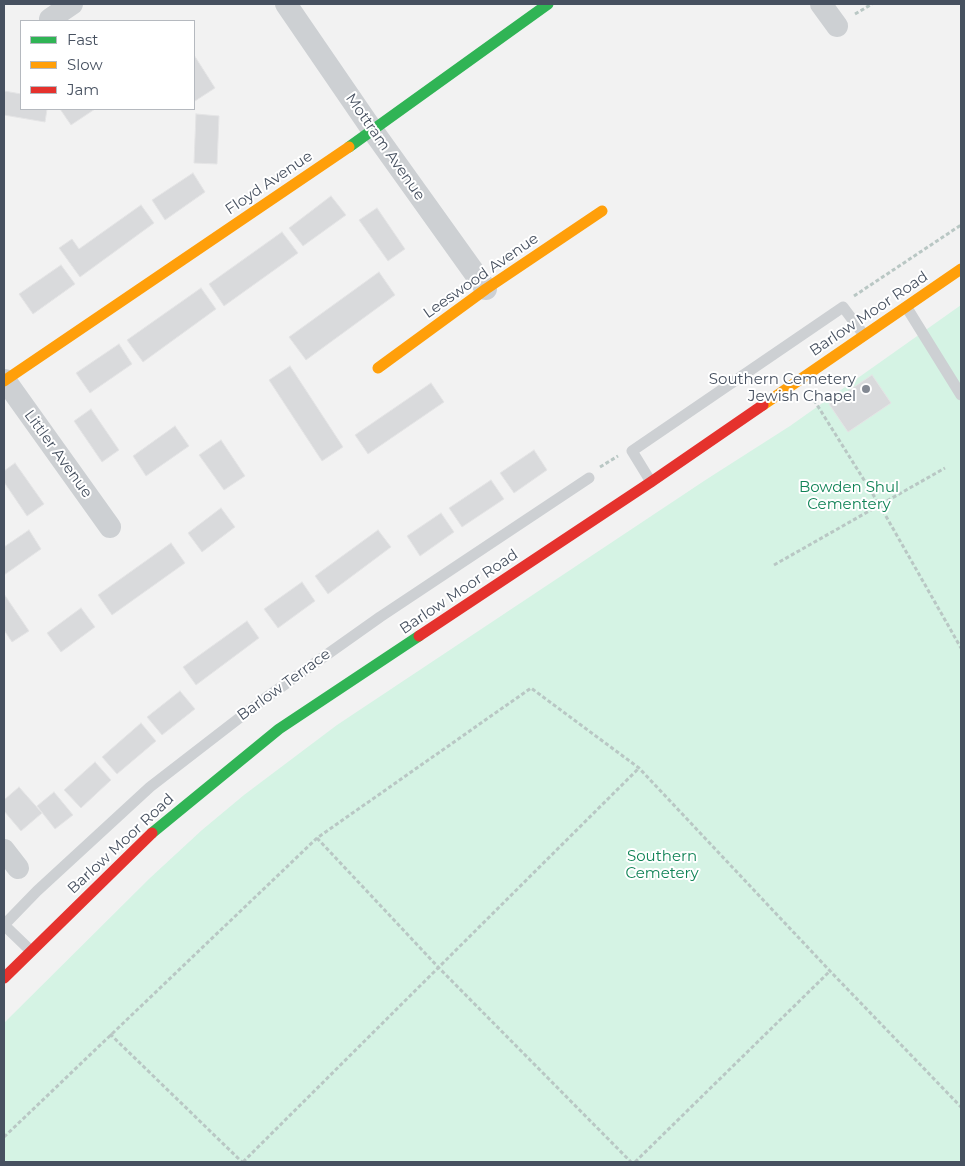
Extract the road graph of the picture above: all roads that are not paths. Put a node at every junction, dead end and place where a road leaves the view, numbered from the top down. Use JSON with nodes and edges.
{"nodes":[{"id":1,"x":72,"y":4,"type":"edge"},
{"id":2,"x":286,"y":4,"type":"edge"},
{"id":3,"x":548,"y":4,"type":"edge"},
{"id":4,"x":820,"y":4,"type":"edge"},
{"id":5,"x":50,"y":19,"type":"dead end"},
{"id":6,"x":837,"y":26,"type":"dead end"},
{"id":7,"x":373,"y":131,"type":"junction"},
{"id":8,"x":602,"y":210,"type":"dead end"},
{"id":9,"x":961,"y":269,"type":"edge"},
{"id":10,"x":486,"y":288,"type":"junction"},
{"id":11,"x":907,"y":308,"type":"junction"},
{"id":12,"x":864,"y":335,"type":"junction"},
{"id":13,"x":378,"y":368,"type":"dead end"},
{"id":14,"x":4,"y":381,"type":"edge"},
{"id":15,"x":961,"y":395,"type":"edge"},
{"id":16,"x":589,"y":478,"type":"road end"},
{"id":17,"x":651,"y":482,"type":"junction"},
{"id":18,"x":110,"y":527,"type":"dead end"},
{"id":19,"x":4,"y":850,"type":"edge"},
{"id":20,"x":18,"y":868,"type":"dead end"},
{"id":21,"x":4,"y":925,"type":"edge"},
{"id":22,"x":31,"y":951,"type":"junction"},
{"id":23,"x":4,"y":978,"type":"edge"}],
"edges":[{"from":1,"to":5,"type":"street"},
{"from":2,"to":7,"type":"street","name":"Mottram Avenue"},
{"from":3,"to":7,"type":"main road","name":"Floyd Avenue"},
{"from":4,"to":6,"type":"street"},
{"from":7,"to":10,"type":"street","name":"Mottram Avenue"},
{"from":7,"to":14,"type":"main road","name":"Floyd Avenue"},
{"from":8,"to":10,"type":"main road","name":"Leeswood Avenue"},
{"from":9,"to":11,"type":"main road","name":"Barlow Moor Road"},
{"from":10,"to":13,"type":"main road","name":"Leeswood Avenue"},
{"from":11,"to":12,"type":"main road","name":"Barlow Moor Road"},
{"from":11,"to":15,"type":"lane"},
{"from":12,"to":17,"type":"main road","name":"Barlow Moor Road"},
{"from":12,"to":17,"type":"lane"},
{"from":14,"to":18,"type":"street","name":"Littler Avenue"},
{"from":16,"to":21,"type":"lane","name":"Barlow Terrace"},
{"from":17,"to":22,"type":"main road","name":"Barlow Moor Road"},
{"from":19,"to":20,"type":"street"},
{"from":21,"to":22,"type":"lane","name":"Barlow Terrace"},
{"from":22,"to":23,"type":"main road","name":"Barlow Moor Road"}]}
